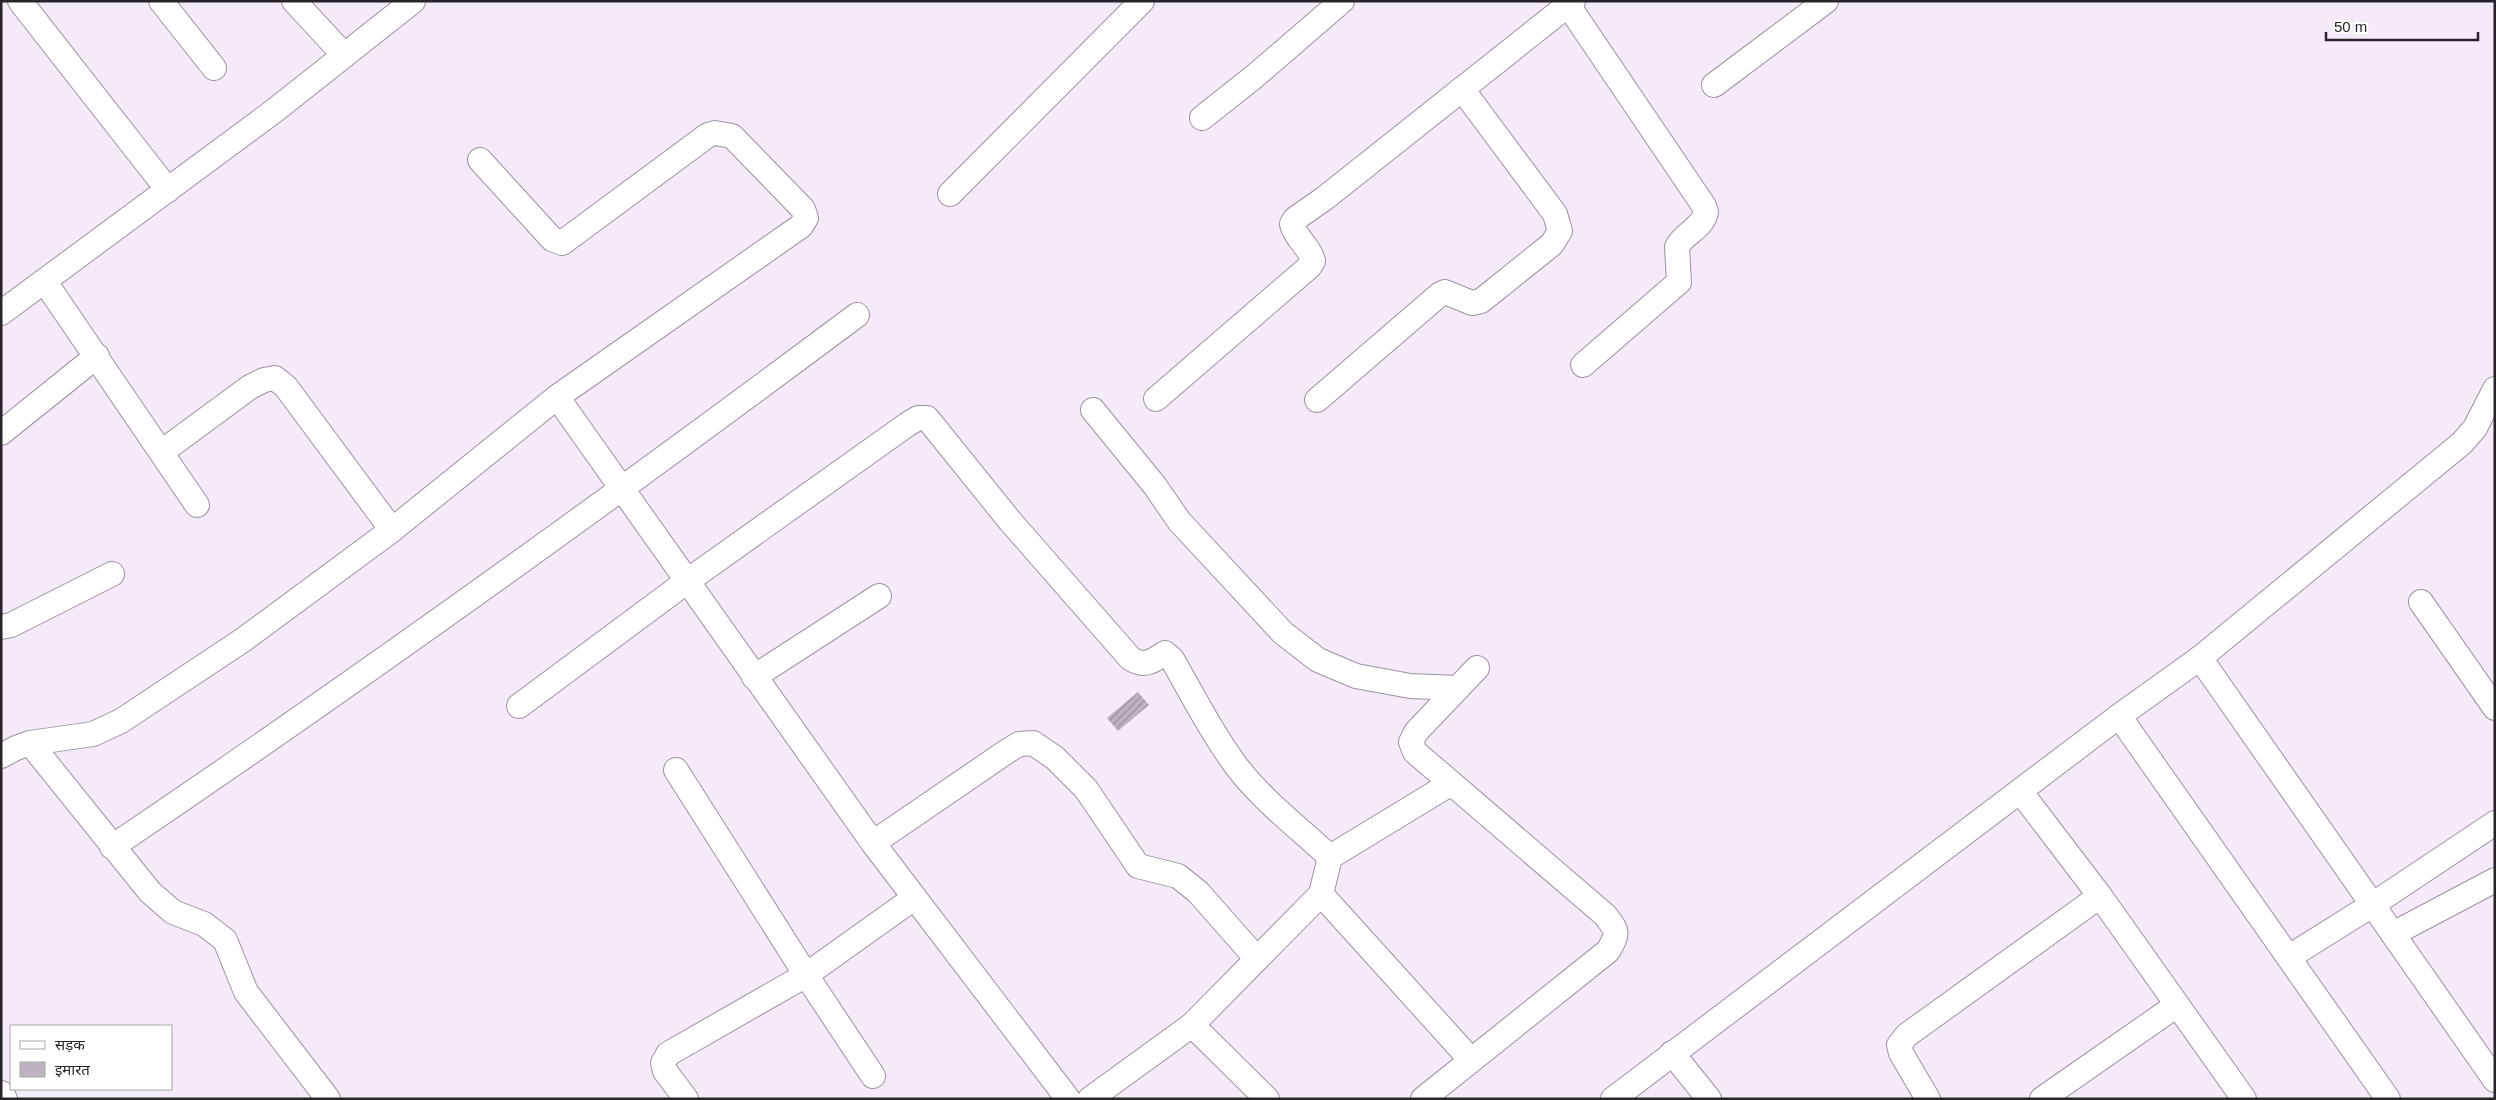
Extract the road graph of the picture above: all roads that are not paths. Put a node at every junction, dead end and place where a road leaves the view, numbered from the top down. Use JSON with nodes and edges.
{"nodes":[{"id":1,"x":20,"y":1,"type":"edge"},
{"id":2,"x":161,"y":1,"type":"edge"},
{"id":3,"x":294,"y":1,"type":"edge"},
{"id":4,"x":1142,"y":1,"type":"edge"},
{"id":5,"x":1342,"y":1,"type":"edge"},
{"id":6,"x":1826,"y":1,"type":"edge"},
{"id":7,"x":1570,"y":3,"type":"edge"},
{"id":8,"x":402,"y":4,"type":"edge"},
{"id":9,"x":344,"y":55,"type":"junction"},
{"id":10,"x":214,"y":68,"type":"dead end"},
{"id":11,"x":1714,"y":85,"type":"dead end"},
{"id":12,"x":1462,"y":90,"type":"junction"},
{"id":13,"x":1202,"y":118,"type":"dead end"},
{"id":14,"x":480,"y":160,"type":"dead end"},
{"id":15,"x":168,"y":190,"type":"junction"},
{"id":16,"x":950,"y":194,"type":"dead end"},
{"id":17,"x":45,"y":282,"type":"junction"},
{"id":18,"x":1,"y":314,"type":"edge"},
{"id":19,"x":857,"y":316,"type":"dead end"},
{"id":20,"x":97,"y":356,"type":"junction"},
{"id":21,"x":1583,"y":365,"type":"dead end"},
{"id":22,"x":2495,"y":389,"type":"edge"},
{"id":23,"x":557,"y":397,"type":"junction"},
{"id":24,"x":1156,"y":399,"type":"dead end"},
{"id":25,"x":1317,"y":400,"type":"dead end"},
{"id":26,"x":1093,"y":410,"type":"dead end"},
{"id":27,"x":1,"y":433,"type":"edge"},
{"id":28,"x":163,"y":451,"type":"junction"},
{"id":29,"x":622,"y":490,"type":"junction"},
{"id":30,"x":197,"y":504,"type":"dead end"},
{"id":31,"x":392,"y":530,"type":"junction"},
{"id":32,"x":112,"y":574,"type":"dead end"},
{"id":33,"x":686,"y":582,"type":"junction"},
{"id":34,"x":879,"y":596,"type":"dead end"},
{"id":35,"x":2421,"y":602,"type":"dead end"},
{"id":36,"x":1,"y":627,"type":"edge"},
{"id":37,"x":2200,"y":658,"type":"junction"},
{"id":38,"x":1477,"y":668,"type":"dead end"},
{"id":39,"x":754,"y":677,"type":"junction"},
{"id":40,"x":1458,"y":688,"type":"junction"},
{"id":41,"x":519,"y":706,"type":"dead end"},
{"id":42,"x":2495,"y":708,"type":"edge"},
{"id":43,"x":2119,"y":716,"type":"junction"},
{"id":44,"x":30,"y":744,"type":"junction"},
{"id":45,"x":1,"y":756,"type":"edge"},
{"id":46,"x":676,"y":770,"type":"dead end"},
{"id":47,"x":1450,"y":784,"type":"junction"},
{"id":48,"x":2020,"y":791,"type":"junction"},
{"id":49,"x":2495,"y":823,"type":"edge"},
{"id":50,"x":873,"y":843,"type":"junction"},
{"id":51,"x":112,"y":847,"type":"junction"},
{"id":52,"x":1330,"y":857,"type":"junction"},
{"id":53,"x":2495,"y":880,"type":"edge"},
{"id":54,"x":1321,"y":894,"type":"junction"},
{"id":55,"x":2100,"y":896,"type":"junction"},
{"id":56,"x":914,"y":898,"type":"junction"},
{"id":57,"x":2372,"y":905,"type":"junction"},
{"id":58,"x":2393,"y":934,"type":"junction"},
{"id":59,"x":2289,"y":957,"type":"junction"},
{"id":60,"x":1257,"y":959,"type":"junction"},
{"id":61,"x":806,"y":975,"type":"junction"},
{"id":62,"x":2177,"y":1005,"type":"junction"},
{"id":63,"x":1192,"y":1025,"type":"junction"},
{"id":64,"x":1672,"y":1053,"type":"junction"},
{"id":65,"x":1471,"y":1060,"type":"junction"},
{"id":66,"x":873,"y":1076,"type":"dead end"},
{"id":67,"x":2495,"y":1080,"type":"edge"},
{"id":68,"x":1,"y":1093,"type":"edge"},
{"id":69,"x":1099,"y":1096,"type":"edge"},
{"id":70,"x":5,"y":1099,"type":"edge"},
{"id":71,"x":328,"y":1099,"type":"edge"},
{"id":72,"x":686,"y":1099,"type":"edge"},
{"id":73,"x":1068,"y":1099,"type":"edge"},
{"id":74,"x":1267,"y":1099,"type":"edge"},
{"id":75,"x":1423,"y":1099,"type":"edge"},
{"id":76,"x":1613,"y":1099,"type":"edge"},
{"id":77,"x":1709,"y":1099,"type":"edge"},
{"id":78,"x":1928,"y":1099,"type":"edge"},
{"id":79,"x":2042,"y":1099,"type":"edge"},
{"id":80,"x":2244,"y":1099,"type":"edge"},
{"id":81,"x":2388,"y":1099,"type":"edge"}],
"edges":[{"from":1,"to":15,"type":"street"},
{"from":2,"to":10,"type":"street"},
{"from":3,"to":9,"type":"street"},
{"from":4,"to":16,"type":"street"},
{"from":5,"to":13,"type":"street"},
{"from":6,"to":11,"type":"street"},
{"from":7,"to":12,"type":"street"},
{"from":7,"to":21,"type":"street"},
{"from":8,"to":9,"type":"street"},
{"from":9,"to":15,"type":"street"},
{"from":12,"to":24,"type":"street"},
{"from":12,"to":25,"type":"street"},
{"from":14,"to":23,"type":"street"},
{"from":15,"to":17,"type":"street"},
{"from":17,"to":18,"type":"street"},
{"from":17,"to":20,"type":"street"},
{"from":19,"to":29,"type":"street"},
{"from":20,"to":27,"type":"street"},
{"from":20,"to":28,"type":"street"},
{"from":22,"to":37,"type":"street"},
{"from":23,"to":29,"type":"street"},
{"from":23,"to":31,"type":"street"},
{"from":26,"to":40,"type":"street"},
{"from":28,"to":30,"type":"street"},
{"from":28,"to":31,"type":"street"},
{"from":29,"to":33,"type":"street"},
{"from":29,"to":51,"type":"street"},
{"from":31,"to":44,"type":"street"},
{"from":32,"to":36,"type":"street"},
{"from":33,"to":39,"type":"street"},
{"from":33,"to":41,"type":"street"},
{"from":33,"to":52,"type":"street"},
{"from":34,"to":39,"type":"street"},
{"from":35,"to":42,"type":"street"},
{"from":37,"to":43,"type":"street"},
{"from":37,"to":57,"type":"street"},
{"from":38,"to":40,"type":"street"},
{"from":39,"to":50,"type":"street"},
{"from":40,"to":47,"type":"street"},
{"from":43,"to":48,"type":"street"},
{"from":43,"to":59,"type":"street"},
{"from":44,"to":45,"type":"street"},
{"from":44,"to":51,"type":"street"},
{"from":46,"to":61,"type":"street"},
{"from":47,"to":52,"type":"street"},
{"from":47,"to":65,"type":"street"},
{"from":48,"to":55,"type":"street"},
{"from":48,"to":64,"type":"street"},
{"from":49,"to":57,"type":"street"},
{"from":50,"to":56,"type":"street"},
{"from":50,"to":60,"type":"street"},
{"from":51,"to":71,"type":"street"},
{"from":52,"to":54,"type":"street"},
{"from":53,"to":58,"type":"street"},
{"from":54,"to":60,"type":"street"},
{"from":54,"to":65,"type":"street"},
{"from":55,"to":62,"type":"street"},
{"from":55,"to":78,"type":"street"},
{"from":56,"to":61,"type":"street"},
{"from":56,"to":73,"type":"street"},
{"from":57,"to":58,"type":"street"},
{"from":57,"to":59,"type":"street"},
{"from":58,"to":67,"type":"street"},
{"from":59,"to":81,"type":"street"},
{"from":60,"to":63,"type":"street"},
{"from":61,"to":66,"type":"street"},
{"from":61,"to":72,"type":"street"},
{"from":62,"to":79,"type":"street"},
{"from":62,"to":80,"type":"street"},
{"from":63,"to":69,"type":"street"},
{"from":63,"to":74,"type":"street"},
{"from":64,"to":76,"type":"street"},
{"from":64,"to":77,"type":"street"},
{"from":65,"to":75,"type":"street"},
{"from":68,"to":70,"type":"street"}]}
